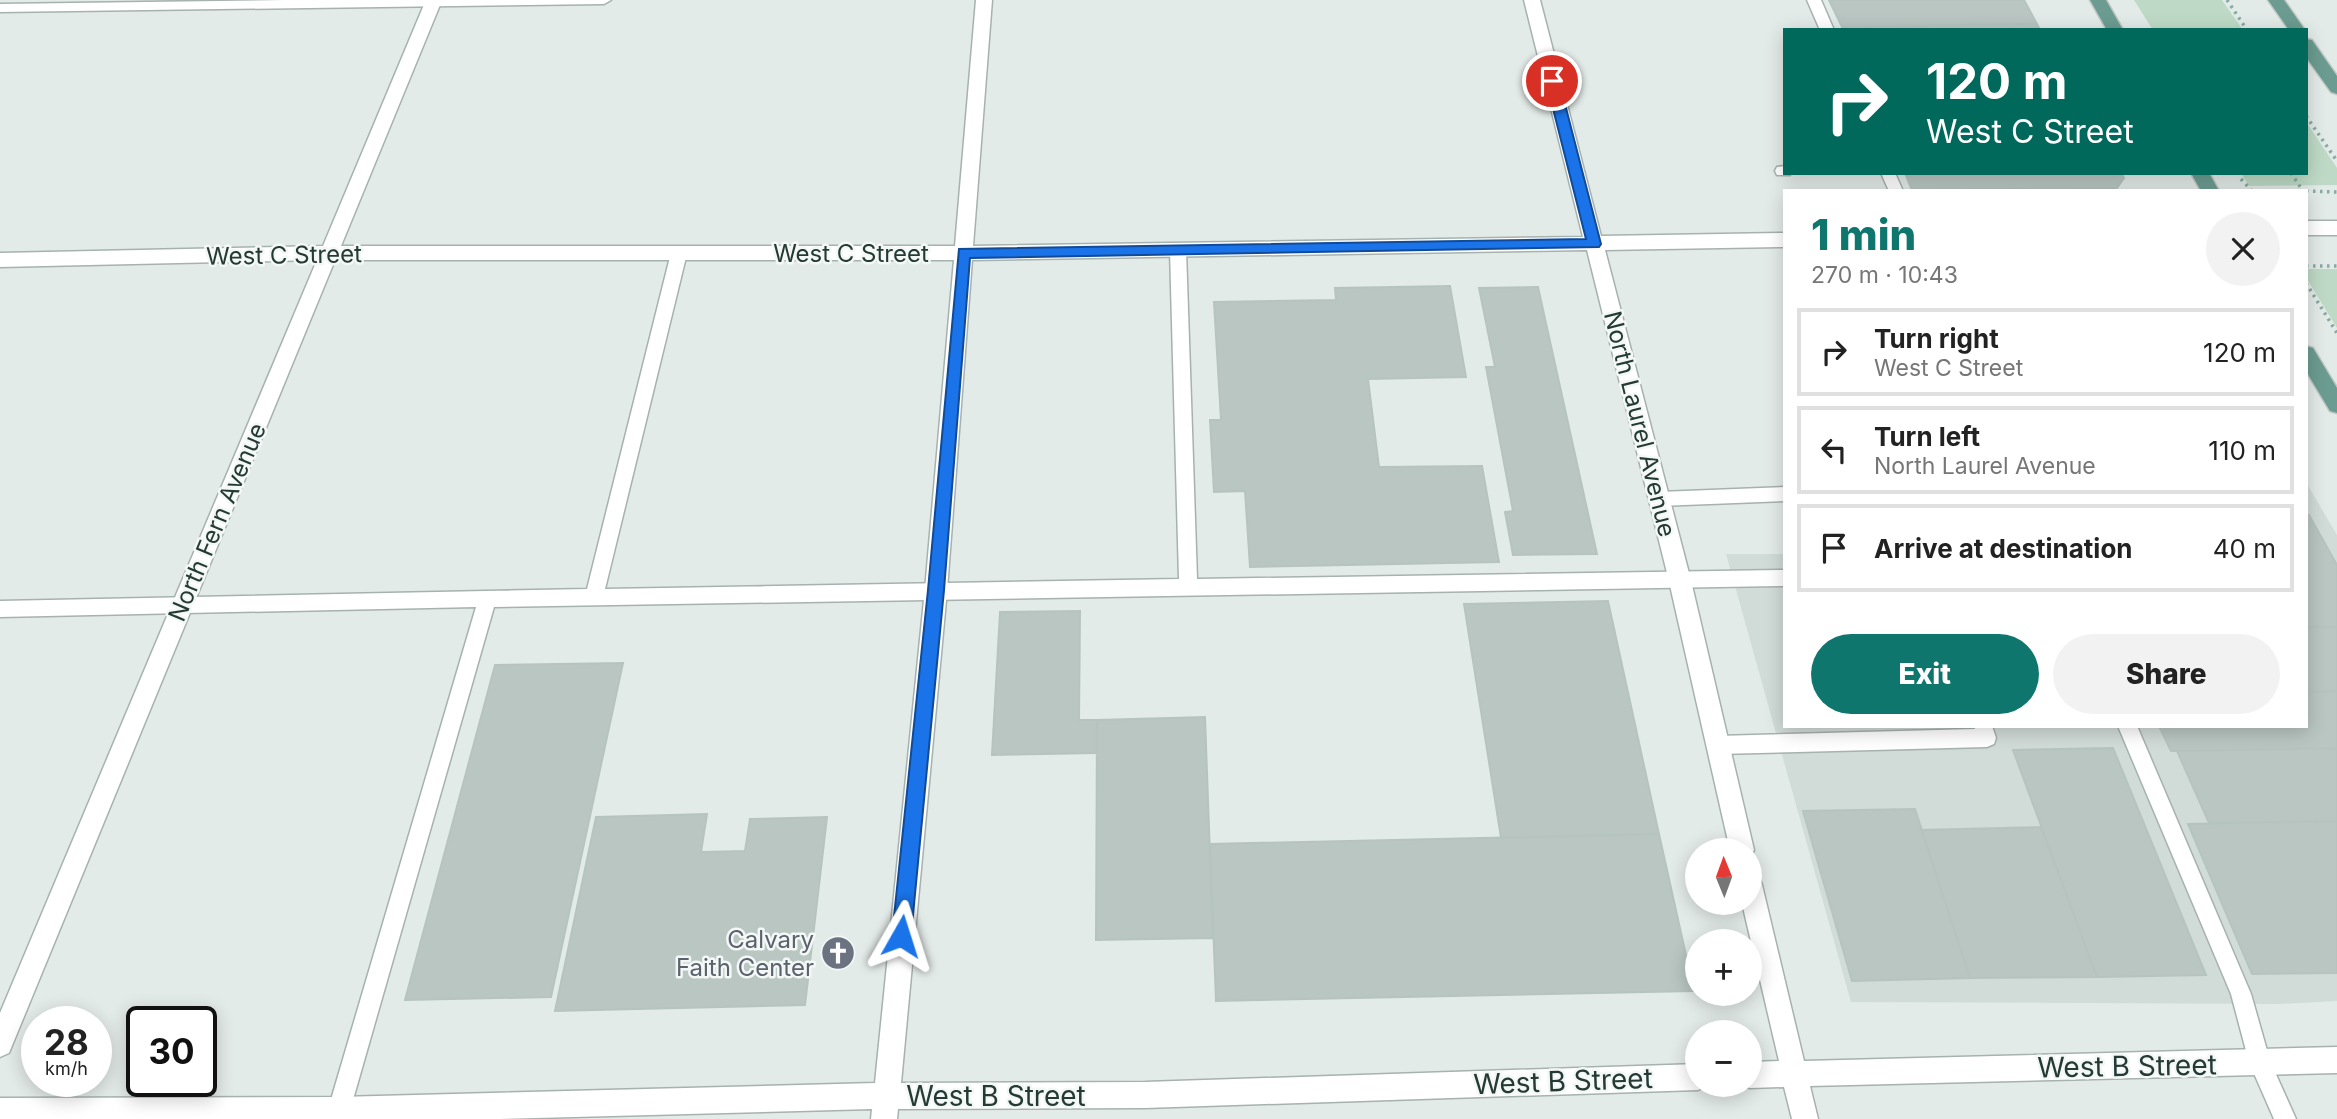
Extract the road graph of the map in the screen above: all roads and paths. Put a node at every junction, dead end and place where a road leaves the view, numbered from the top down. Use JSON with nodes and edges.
{"nodes":[{"id":1,"x":604,"y":0,"type":"edge"},
{"id":2,"x":984,"y":0,"type":"edge"},
{"id":3,"x":1532,"y":0,"type":"edge"},
{"id":4,"x":1814,"y":0,"type":"edge"},
{"id":5,"x":2098,"y":0,"type":"edge"},
{"id":6,"x":2227,"y":0,"type":"edge"},
{"id":7,"x":2276,"y":0,"type":"edge"},
{"id":8,"x":433,"y":1,"type":"edge"},
{"id":9,"x":0,"y":8,"type":"edge"},
{"id":10,"x":1826,"y":28,"type":"edge"},
{"id":11,"x":2114,"y":28,"type":"edge"},
{"id":12,"x":2246,"y":28,"type":"edge"},
{"id":13,"x":2296,"y":28,"type":"edge"},
{"id":14,"x":2308,"y":47,"type":"edge"},
{"id":15,"x":2337,"y":88,"type":"edge"},
{"id":16,"x":2309,"y":125,"type":"edge"},
{"id":17,"x":2337,"y":162,"type":"edge"},
{"id":18,"x":2240,"y":175,"type":"edge"},
{"id":19,"x":2293,"y":175,"type":"edge"},
{"id":20,"x":2250,"y":189,"type":"edge"},
{"id":21,"x":2303,"y":189,"type":"edge"},
{"id":22,"x":2308,"y":191,"type":"edge"},
{"id":23,"x":2337,"y":192,"type":"edge"},
{"id":24,"x":2308,"y":228,"type":"edge"},
{"id":25,"x":2337,"y":228,"type":"edge"},
{"id":26,"x":1783,"y":240,"type":"edge"},
{"id":27,"x":1594,"y":244,"type":"junction"},
{"id":28,"x":1178,"y":250,"type":"junction"},
{"id":29,"x":329,"y":253,"type":"junction"},
{"id":30,"x":679,"y":253,"type":"junction"},
{"id":31,"x":963,"y":253,"type":"junction"},
{"id":32,"x":0,"y":260,"type":"edge"},
{"id":33,"x":2337,"y":266,"type":"edge"},
{"id":34,"x":2308,"y":267,"type":"edge"},
{"id":35,"x":2308,"y":286,"type":"edge"},
{"id":36,"x":2337,"y":333,"type":"edge"},
{"id":37,"x":2308,"y":356,"type":"edge"},
{"id":38,"x":2337,"y":405,"type":"edge"},
{"id":39,"x":1783,"y":494,"type":"edge"},
{"id":40,"x":1659,"y":499,"type":"junction"},
{"id":41,"x":1783,"y":578,"type":"edge"},
{"id":42,"x":1680,"y":582,"type":"junction"},
{"id":43,"x":1188,"y":587,"type":"junction"},
{"id":44,"x":936,"y":590,"type":"junction"},
{"id":45,"x":594,"y":596,"type":"junction"},
{"id":46,"x":488,"y":598,"type":"junction"},
{"id":47,"x":183,"y":604,"type":"junction"},
{"id":48,"x":0,"y":609,"type":"edge"},
{"id":49,"x":1984,"y":728,"type":"edge"},
{"id":50,"x":2128,"y":728,"type":"edge"},
{"id":51,"x":1718,"y":745,"type":"junction"},
{"id":52,"x":1739,"y":838,"type":"edge"},
{"id":53,"x":1757,"y":915,"type":"edge"},
{"id":54,"x":0,"y":1044,"type":"edge"},
{"id":55,"x":2337,"y":1060,"type":"edge"},
{"id":56,"x":2260,"y":1062,"type":"junction"},
{"id":57,"x":1793,"y":1073,"type":"junction"},
{"id":58,"x":1762,"y":1074,"type":"edge"},
{"id":59,"x":1685,"y":1076,"type":"edge"},
{"id":60,"x":885,"y":1108,"type":"edge"},
{"id":61,"x":340,"y":1110,"type":"junction"},
{"id":62,"x":0,"y":1111,"type":"edge"},
{"id":63,"x":1805,"y":1119,"type":"edge"},
{"id":64,"x":2285,"y":1119,"type":"edge"}],
"edges":[{"from":1,"to":8,"type":"lane"},
{"from":2,"to":31,"type":"street"},
{"from":3,"to":27,"type":"street","name":"North Laurel Avenue"},
{"from":4,"to":10,"type":"lane"},
{"from":5,"to":11,"type":"main road"},
{"from":6,"to":12,"type":"path"},
{"from":7,"to":13,"type":"main road"},
{"from":8,"to":9,"type":"lane"},
{"from":8,"to":29,"type":"street","name":"North Fern Avenue"},
{"from":14,"to":15,"type":"main road"},
{"from":16,"to":17,"type":"path"},
{"from":18,"to":20,"type":"path"},
{"from":19,"to":21,"type":"path"},
{"from":22,"to":23,"type":"path"},
{"from":24,"to":25,"type":"street"},
{"from":26,"to":27,"type":"street","name":"West C Street"},
{"from":27,"to":28,"type":"street","name":"West C Street"},
{"from":27,"to":40,"type":"street","name":"North Laurel Avenue"},
{"from":28,"to":31,"type":"street","name":"West C Street"},
{"from":28,"to":43,"type":"lane"},
{"from":29,"to":30,"type":"street","name":"West C Street"},
{"from":29,"to":32,"type":"street","name":"West C Street"},
{"from":29,"to":47,"type":"street","name":"North Fern Avenue"},
{"from":30,"to":31,"type":"street","name":"West C Street"},
{"from":30,"to":45,"type":"lane"},
{"from":31,"to":44,"type":"street"},
{"from":33,"to":34,"type":"path"},
{"from":35,"to":36,"type":"path"},
{"from":37,"to":38,"type":"main road"},
{"from":39,"to":40,"type":"lane"},
{"from":40,"to":42,"type":"street","name":"North Laurel Avenue"},
{"from":41,"to":42,"type":"lane"},
{"from":42,"to":43,"type":"lane"},
{"from":42,"to":51,"type":"street","name":"North Laurel Avenue"},
{"from":43,"to":44,"type":"lane"},
{"from":44,"to":45,"type":"lane"},
{"from":44,"to":60,"type":"street"},
{"from":45,"to":46,"type":"lane"},
{"from":46,"to":47,"type":"lane"},
{"from":46,"to":61,"type":"lane"},
{"from":47,"to":48,"type":"lane"},
{"from":47,"to":54,"type":"street","name":"North Fern Avenue"},
{"from":49,"to":51,"type":"lane"},
{"from":50,"to":56,"type":"lane"},
{"from":51,"to":52,"type":"street","name":"North Laurel Avenue"},
{"from":53,"to":57,"type":"street"},
{"from":55,"to":56,"type":"street","name":"West B Street"},
{"from":56,"to":57,"type":"street","name":"West B Street"},
{"from":56,"to":64,"type":"lane"},
{"from":57,"to":58,"type":"street","name":"West B Street"},
{"from":57,"to":63,"type":"street"},
{"from":59,"to":60,"type":"street","name":"West B Street"},
{"from":60,"to":61,"type":"street","name":"West B Street"},
{"from":61,"to":62,"type":"street","name":"West B Street"}]}
